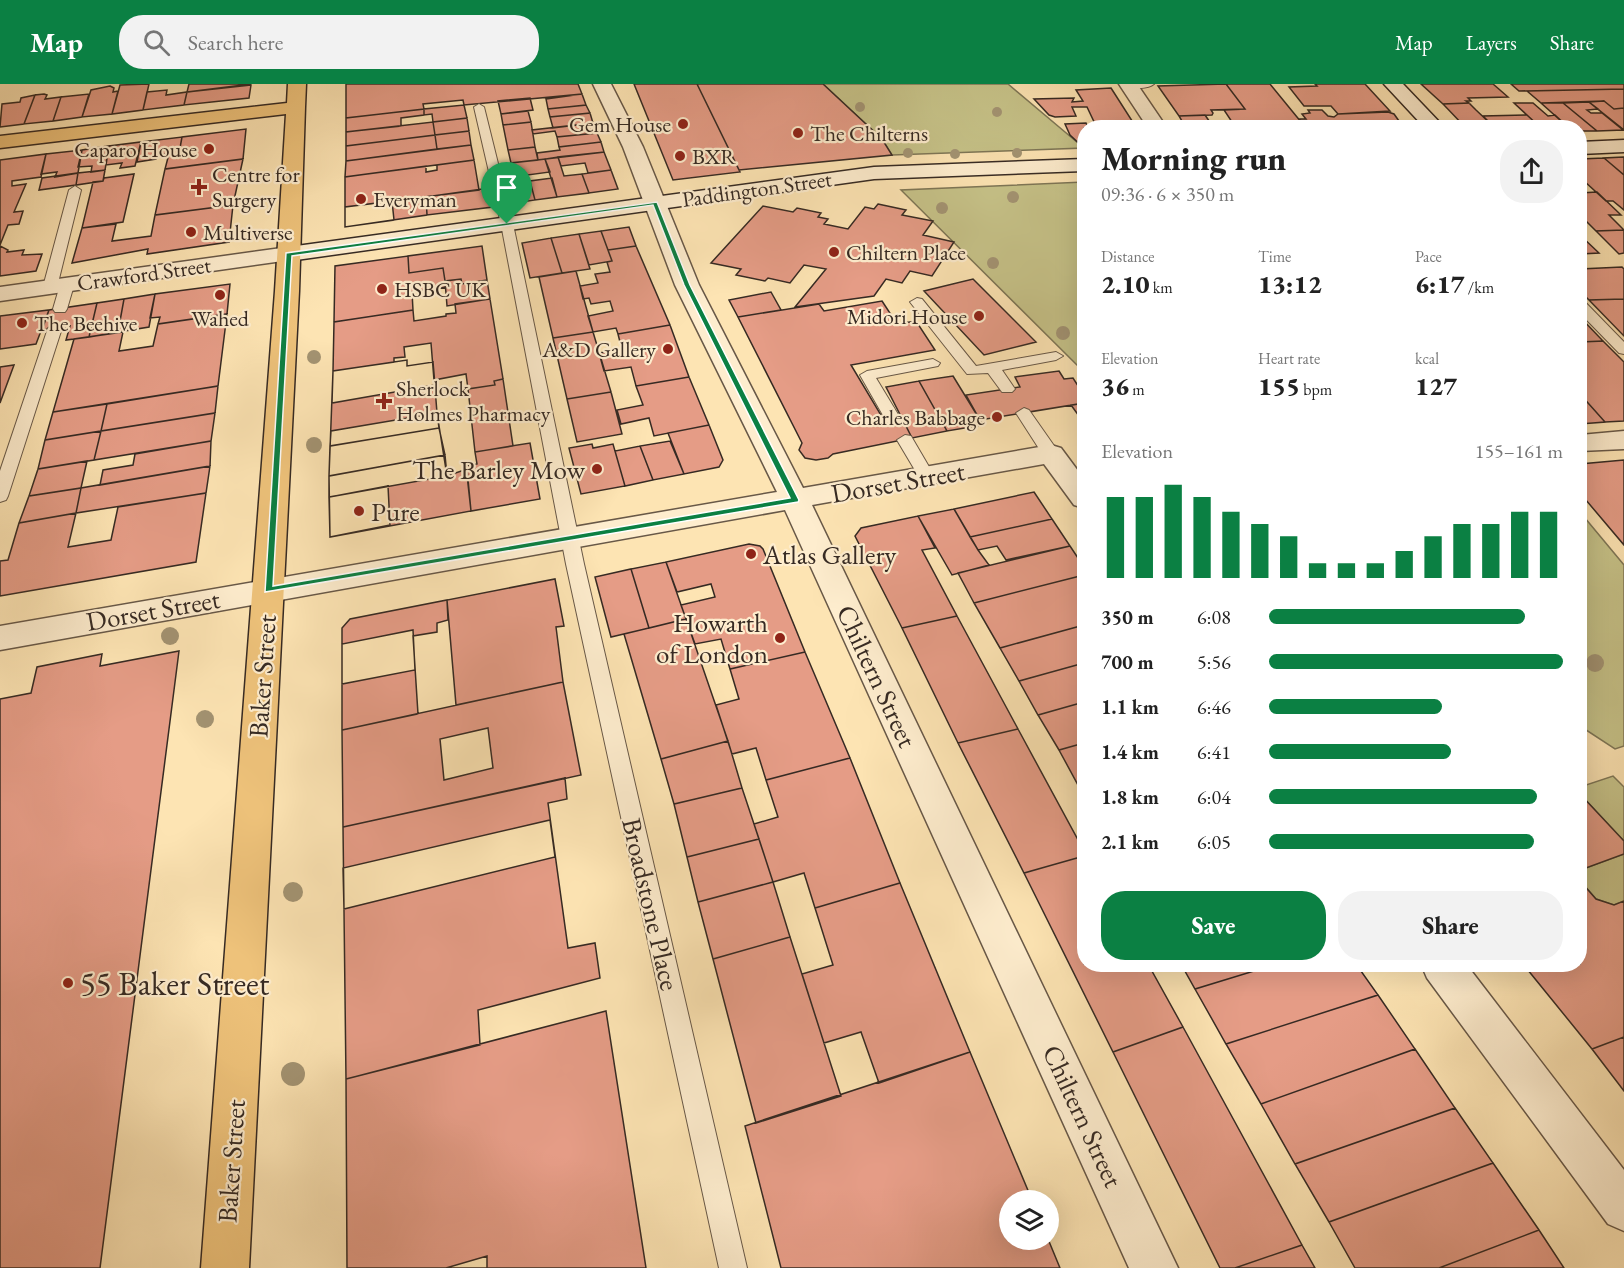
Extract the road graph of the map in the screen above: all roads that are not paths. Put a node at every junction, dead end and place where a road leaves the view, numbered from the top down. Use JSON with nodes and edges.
{"nodes":[{"id":1,"x":297,"y":84,"type":"edge"},
{"id":2,"x":602,"y":84,"type":"edge"},
{"id":3,"x":1128,"y":84,"type":"edge"},
{"id":4,"x":1149,"y":84,"type":"edge"},
{"id":5,"x":1393,"y":84,"type":"edge"},
{"id":6,"x":296,"y":107,"type":"junction"},
{"id":7,"x":479,"y":107,"type":"dead end"},
{"id":8,"x":1153,"y":120,"type":"edge"},
{"id":9,"x":1428,"y":120,"type":"edge"},
{"id":10,"x":0,"y":142,"type":"edge"},
{"id":11,"x":1624,"y":146,"type":"edge"},
{"id":12,"x":1587,"y":148,"type":"edge"},
{"id":13,"x":1077,"y":165,"type":"edge"},
{"id":14,"x":75,"y":190,"type":"dead end"},
{"id":15,"x":655,"y":203,"type":"junction"},
{"id":16,"x":507,"y":224,"type":"junction"},
{"id":17,"x":289,"y":254,"type":"junction"},
{"id":18,"x":58,"y":286,"type":"junction"},
{"id":19,"x":0,"y":294,"type":"edge"},
{"id":20,"x":917,"y":302,"type":"dead end"},
{"id":21,"x":60,"y":309,"type":"dead end"},
{"id":22,"x":1587,"y":312,"type":"edge"},
{"id":23,"x":55,"y":328,"type":"dead end"},
{"id":24,"x":1624,"y":350,"type":"edge"},
{"id":25,"x":1056,"y":356,"type":"dead end"},
{"id":26,"x":933,"y":363,"type":"dead end"},
{"id":27,"x":992,"y":367,"type":"junction"},
{"id":28,"x":1007,"y":389,"type":"dead end"},
{"id":29,"x":1024,"y":413,"type":"dead end"},
{"id":30,"x":894,"y":421,"type":"dead end"},
{"id":31,"x":905,"y":440,"type":"dead end"},
{"id":32,"x":1624,"y":440,"type":"edge"},
{"id":33,"x":1587,"y":443,"type":"edge"},
{"id":34,"x":1051,"y":454,"type":"junction"},
{"id":35,"x":927,"y":477,"type":"junction"},
{"id":36,"x":1077,"y":489,"type":"edge"},
{"id":37,"x":0,"y":496,"type":"edge"},
{"id":38,"x":795,"y":500,"type":"junction"},
{"id":39,"x":570,"y":539,"type":"junction"},
{"id":40,"x":268,"y":590,"type":"junction"},
{"id":41,"x":0,"y":638,"type":"edge"},
{"id":42,"x":1447,"y":972,"type":"edge"},
{"id":43,"x":1624,"y":1208,"type":"edge"},
{"id":44,"x":225,"y":1268,"type":"edge"},
{"id":45,"x":733,"y":1268,"type":"edge"},
{"id":46,"x":1154,"y":1268,"type":"edge"}],
"edges":[{"from":1,"to":6,"type":"main road","name":"Baker Street"},
{"from":2,"to":15,"type":"street","name":"Chiltern Street"},
{"from":3,"to":4,"type":"lane"},
{"from":3,"to":8,"type":"street"},
{"from":5,"to":9,"type":"street"},
{"from":6,"to":10,"type":"main road"},
{"from":6,"to":17,"type":"main road","name":"Baker Street"},
{"from":7,"to":16,"type":"lane","name":"Broadstone Place"},
{"from":11,"to":12,"type":"street"},
{"from":13,"to":15,"type":"street","name":"Paddington Street"},
{"from":14,"to":18,"type":"lane"},
{"from":15,"to":16,"type":"street","name":"Paddington Street"},
{"from":15,"to":38,"type":"street","name":"Chiltern Street"},
{"from":16,"to":17,"type":"street","name":"Paddington Street"},
{"from":16,"to":39,"type":"lane","name":"Broadstone Place"},
{"from":17,"to":18,"type":"street","name":"Crawford Street"},
{"from":17,"to":40,"type":"main road","name":"Baker Street"},
{"from":18,"to":19,"type":"street","name":"Crawford Street"},
{"from":18,"to":21,"type":"lane"},
{"from":20,"to":27,"type":"lane"},
{"from":22,"to":24,"type":"lane"},
{"from":23,"to":37,"type":"lane"},
{"from":25,"to":27,"type":"lane"},
{"from":26,"to":30,"type":"lane"},
{"from":27,"to":28,"type":"lane"},
{"from":29,"to":34,"type":"lane"},
{"from":31,"to":35,"type":"lane"},
{"from":32,"to":33,"type":"street"},
{"from":34,"to":35,"type":"street","name":"Dorset Street"},
{"from":34,"to":36,"type":"street"},
{"from":35,"to":38,"type":"street","name":"Dorset Street"},
{"from":38,"to":39,"type":"street","name":"Dorset Street"},
{"from":38,"to":46,"type":"street","name":"Chiltern Street"},
{"from":39,"to":40,"type":"street","name":"Dorset Street"},
{"from":39,"to":45,"type":"lane","name":"Broadstone Place"},
{"from":40,"to":41,"type":"street","name":"Dorset Street"},
{"from":40,"to":44,"type":"main road","name":"Baker Street"},
{"from":42,"to":43,"type":"street"}]}
